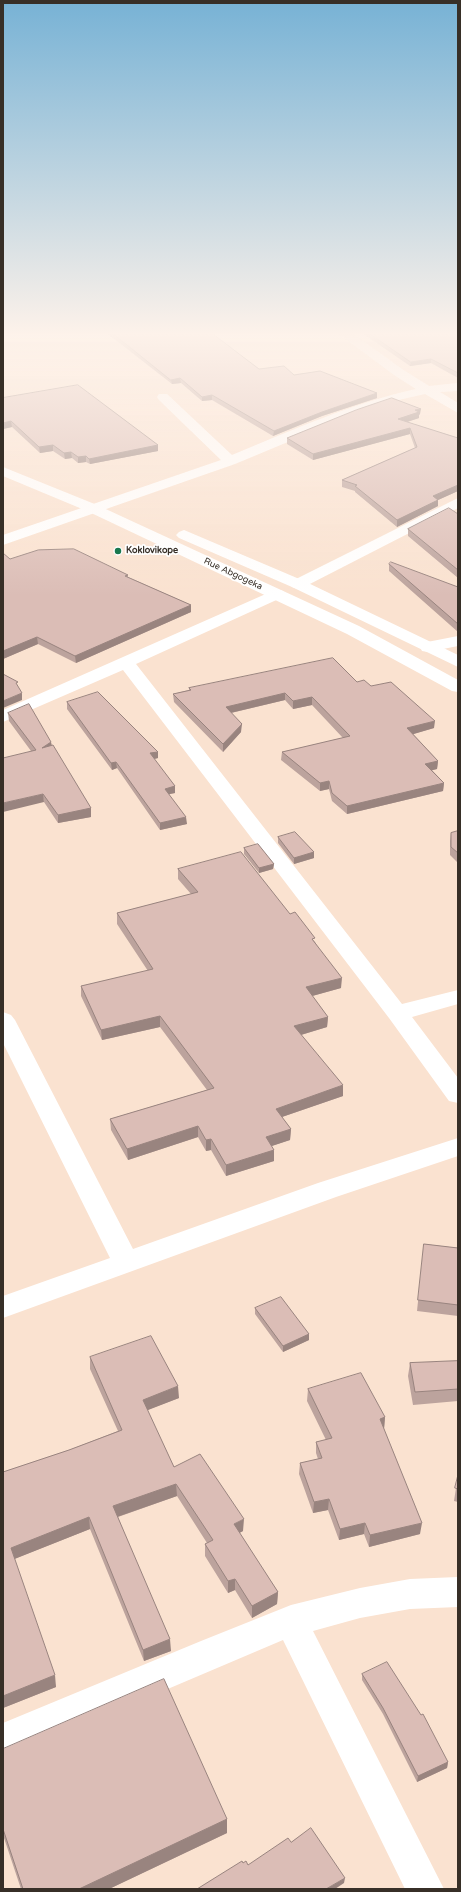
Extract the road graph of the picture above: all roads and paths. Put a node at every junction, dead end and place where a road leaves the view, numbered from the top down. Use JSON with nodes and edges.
{"nodes":[{"id":1,"x":186,"y":419,"type":"edge"},
{"id":2,"x":330,"y":419,"type":"edge"},
{"id":3,"x":3,"y":455,"type":"edge"},
{"id":4,"x":230,"y":461,"type":"junction"},
{"id":5,"x":3,"y":471,"type":"edge"},
{"id":6,"x":108,"y":502,"type":"junction"},
{"id":7,"x":458,"y":502,"type":"edge"},
{"id":8,"x":92,"y":508,"type":"junction"},
{"id":9,"x":3,"y":540,"type":"edge"},
{"id":10,"x":298,"y":584,"type":"junction"},
{"id":11,"x":277,"y":594,"type":"junction"},
{"id":12,"x":458,"y":641,"type":"edge"},
{"id":13,"x":428,"y":647,"type":"junction"},
{"id":14,"x":126,"y":662,"type":"junction"},
{"id":15,"x":458,"y":662,"type":"edge"},
{"id":16,"x":458,"y":687,"type":"edge"},
{"id":17,"x":3,"y":717,"type":"edge"},
{"id":18,"x":458,"y":996,"type":"edge"},
{"id":19,"x":398,"y":1013,"type":"junction"},
{"id":20,"x":3,"y":1020,"type":"edge"},
{"id":21,"x":458,"y":1095,"type":"edge"},
{"id":22,"x":458,"y":1147,"type":"edge"},
{"id":23,"x":126,"y":1263,"type":"junction"},
{"id":24,"x":3,"y":1307,"type":"edge"},
{"id":25,"x":458,"y":1592,"type":"edge"},
{"id":26,"x":291,"y":1621,"type":"junction"},
{"id":27,"x":3,"y":1741,"type":"edge"},
{"id":28,"x":425,"y":1889,"type":"edge"}],
"edges":[{"from":1,"to":4,"type":"street"},
{"from":2,"to":4,"type":"street"},
{"from":3,"to":6,"type":"street","name":"Rue Abgogeka"},
{"from":4,"to":6,"type":"street"},
{"from":5,"to":8,"type":"street","name":"Rue Abgogeka"},
{"from":6,"to":8,"type":"street"},
{"from":6,"to":10,"type":"street","name":"Rue Abgogeka"},
{"from":7,"to":10,"type":"street"},
{"from":8,"to":9,"type":"street"},
{"from":8,"to":11,"type":"street","name":"Rue Abgogeka"},
{"from":10,"to":13,"type":"street","name":"Rue Abgogeka"},
{"from":11,"to":14,"type":"street"},
{"from":11,"to":16,"type":"street","name":"Rue Abgogeka"},
{"from":12,"to":13,"type":"street"},
{"from":13,"to":15,"type":"street","name":"Rue Abgogeka"},
{"from":14,"to":17,"type":"street"},
{"from":14,"to":19,"type":"street"},
{"from":18,"to":19,"type":"street"},
{"from":19,"to":21,"type":"street"},
{"from":20,"to":23,"type":"street"},
{"from":22,"to":23,"type":"street"},
{"from":23,"to":24,"type":"street"},
{"from":25,"to":26,"type":"street"},
{"from":26,"to":27,"type":"street"},
{"from":26,"to":28,"type":"street"}]}
